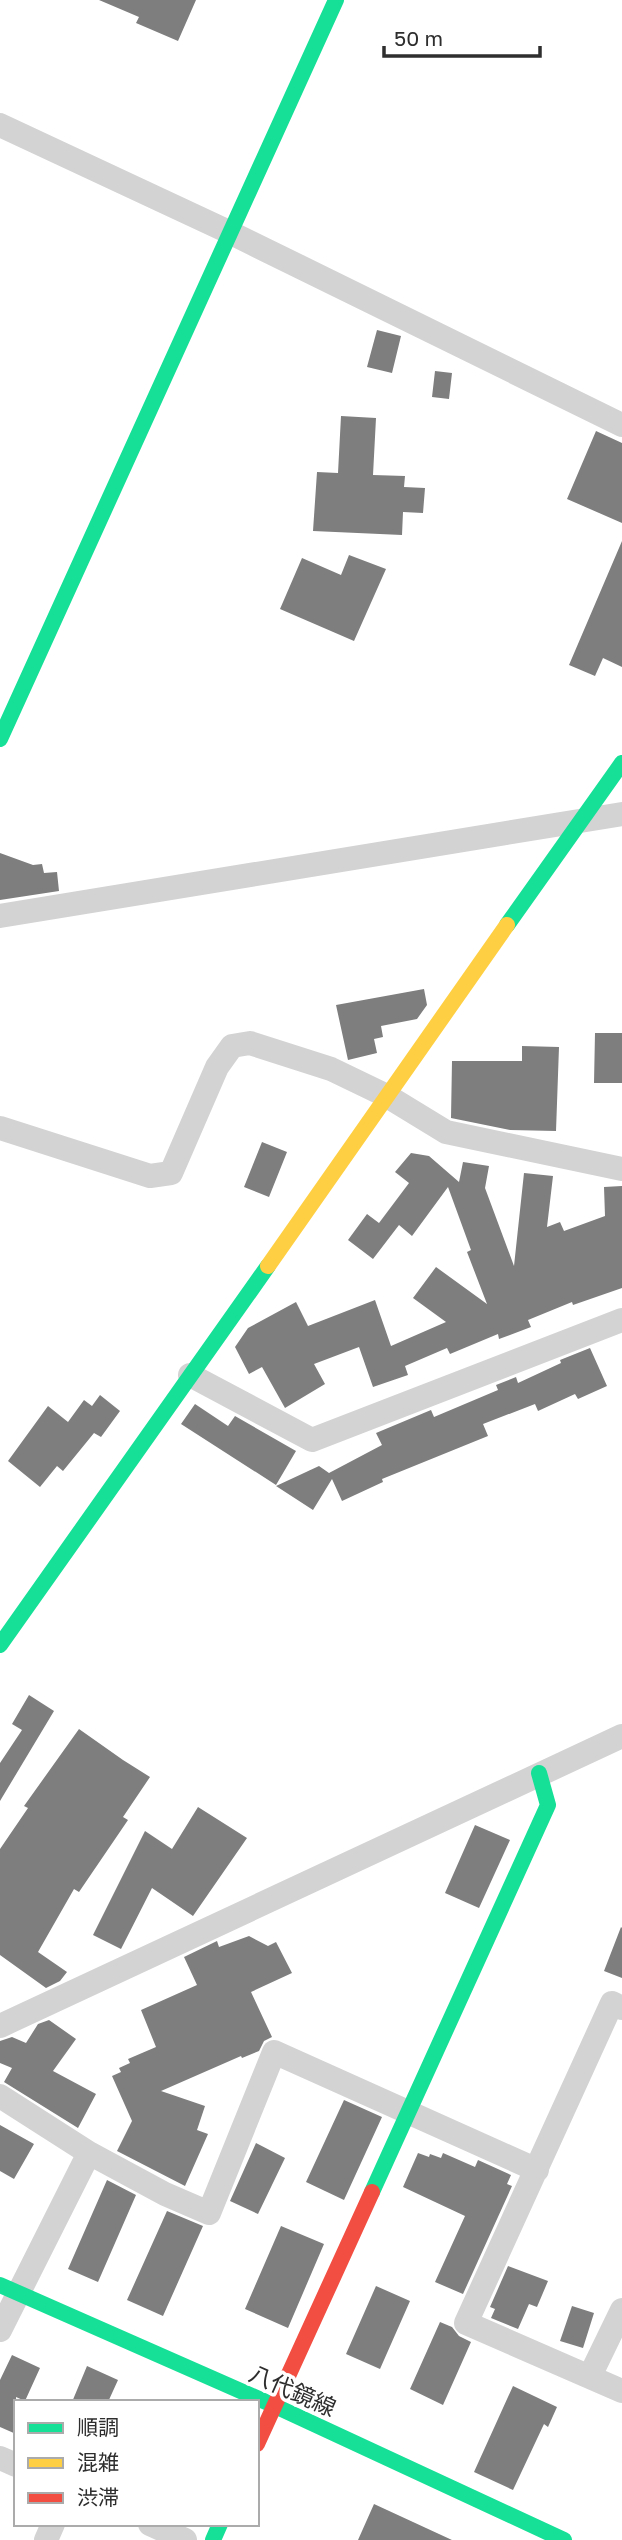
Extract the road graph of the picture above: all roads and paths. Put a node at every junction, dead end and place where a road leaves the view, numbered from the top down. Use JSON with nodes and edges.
{"nodes":[{"id":1,"x":336,"y":0,"type":"edge"},
{"id":2,"x":0,"y":125,"type":"edge"},
{"id":3,"x":229,"y":232,"type":"junction"},
{"id":4,"x":622,"y":425,"type":"edge"},
{"id":5,"x":0,"y":739,"type":"edge"},
{"id":6,"x":622,"y":763,"type":"edge"},
{"id":7,"x":622,"y":814,"type":"edge"},
{"id":8,"x":581,"y":821,"type":"junction"},
{"id":9,"x":0,"y":916,"type":"edge"},
{"id":10,"x":387,"y":1096,"type":"junction"},
{"id":11,"x":0,"y":1128,"type":"edge"},
{"id":12,"x":622,"y":1169,"type":"edge"},
{"id":13,"x":622,"y":1320,"type":"edge"},
{"id":14,"x":190,"y":1375,"type":"junction"},
{"id":15,"x":0,"y":1645,"type":"edge"},
{"id":16,"x":622,"y":1735,"type":"edge"},
{"id":17,"x":539,"y":1773,"type":"junction"},
{"id":18,"x":622,"y":2008,"type":"edge"},
{"id":19,"x":0,"y":2026,"type":"edge"},
{"id":20,"x":0,"y":2096,"type":"edge"},
{"id":21,"x":407,"y":2112,"type":"junction"},
{"id":22,"x":89,"y":2152,"type":"junction"},
{"id":23,"x":537,"y":2169,"type":"junction"},
{"id":24,"x":8,"y":2289,"type":"edge"},
{"id":25,"x":622,"y":2309,"type":"edge"},
{"id":26,"x":0,"y":2330,"type":"edge"},
{"id":27,"x":590,"y":2376,"type":"junction"},
{"id":28,"x":622,"y":2392,"type":"edge"},
{"id":29,"x":275,"y":2406,"type":"junction"},
{"id":30,"x":259,"y":2440,"type":"edge"},
{"id":31,"x":154,"y":2526,"type":"edge"},
{"id":32,"x":185,"y":2540,"type":"edge"},
{"id":33,"x":565,"y":2540,"type":"edge"}],
"edges":[{"from":1,"to":3,"type":"street"},
{"from":2,"to":3,"type":"street"},
{"from":3,"to":4,"type":"street"},
{"from":3,"to":5,"type":"street"},
{"from":6,"to":8,"type":"street"},
{"from":7,"to":8,"type":"street"},
{"from":8,"to":9,"type":"street"},
{"from":8,"to":10,"type":"street"},
{"from":10,"to":11,"type":"street"},
{"from":10,"to":12,"type":"street"},
{"from":10,"to":14,"type":"street"},
{"from":13,"to":14,"type":"street"},
{"from":14,"to":15,"type":"street"},
{"from":16,"to":17,"type":"street"},
{"from":17,"to":19,"type":"street"},
{"from":17,"to":21,"type":"street"},
{"from":18,"to":23,"type":"street"},
{"from":20,"to":22,"type":"street"},
{"from":21,"to":22,"type":"street"},
{"from":21,"to":23,"type":"street"},
{"from":21,"to":29,"type":"street"},
{"from":22,"to":24,"type":"street"},
{"from":23,"to":27,"type":"street"},
{"from":24,"to":26,"type":"street"},
{"from":24,"to":29,"type":"street","name":"八代鏡線"},
{"from":25,"to":27,"type":"street"},
{"from":27,"to":28,"type":"street"},
{"from":29,"to":30,"type":"street"},
{"from":29,"to":33,"type":"street","name":"八代鏡線"},
{"from":31,"to":32,"type":"street"}]}
